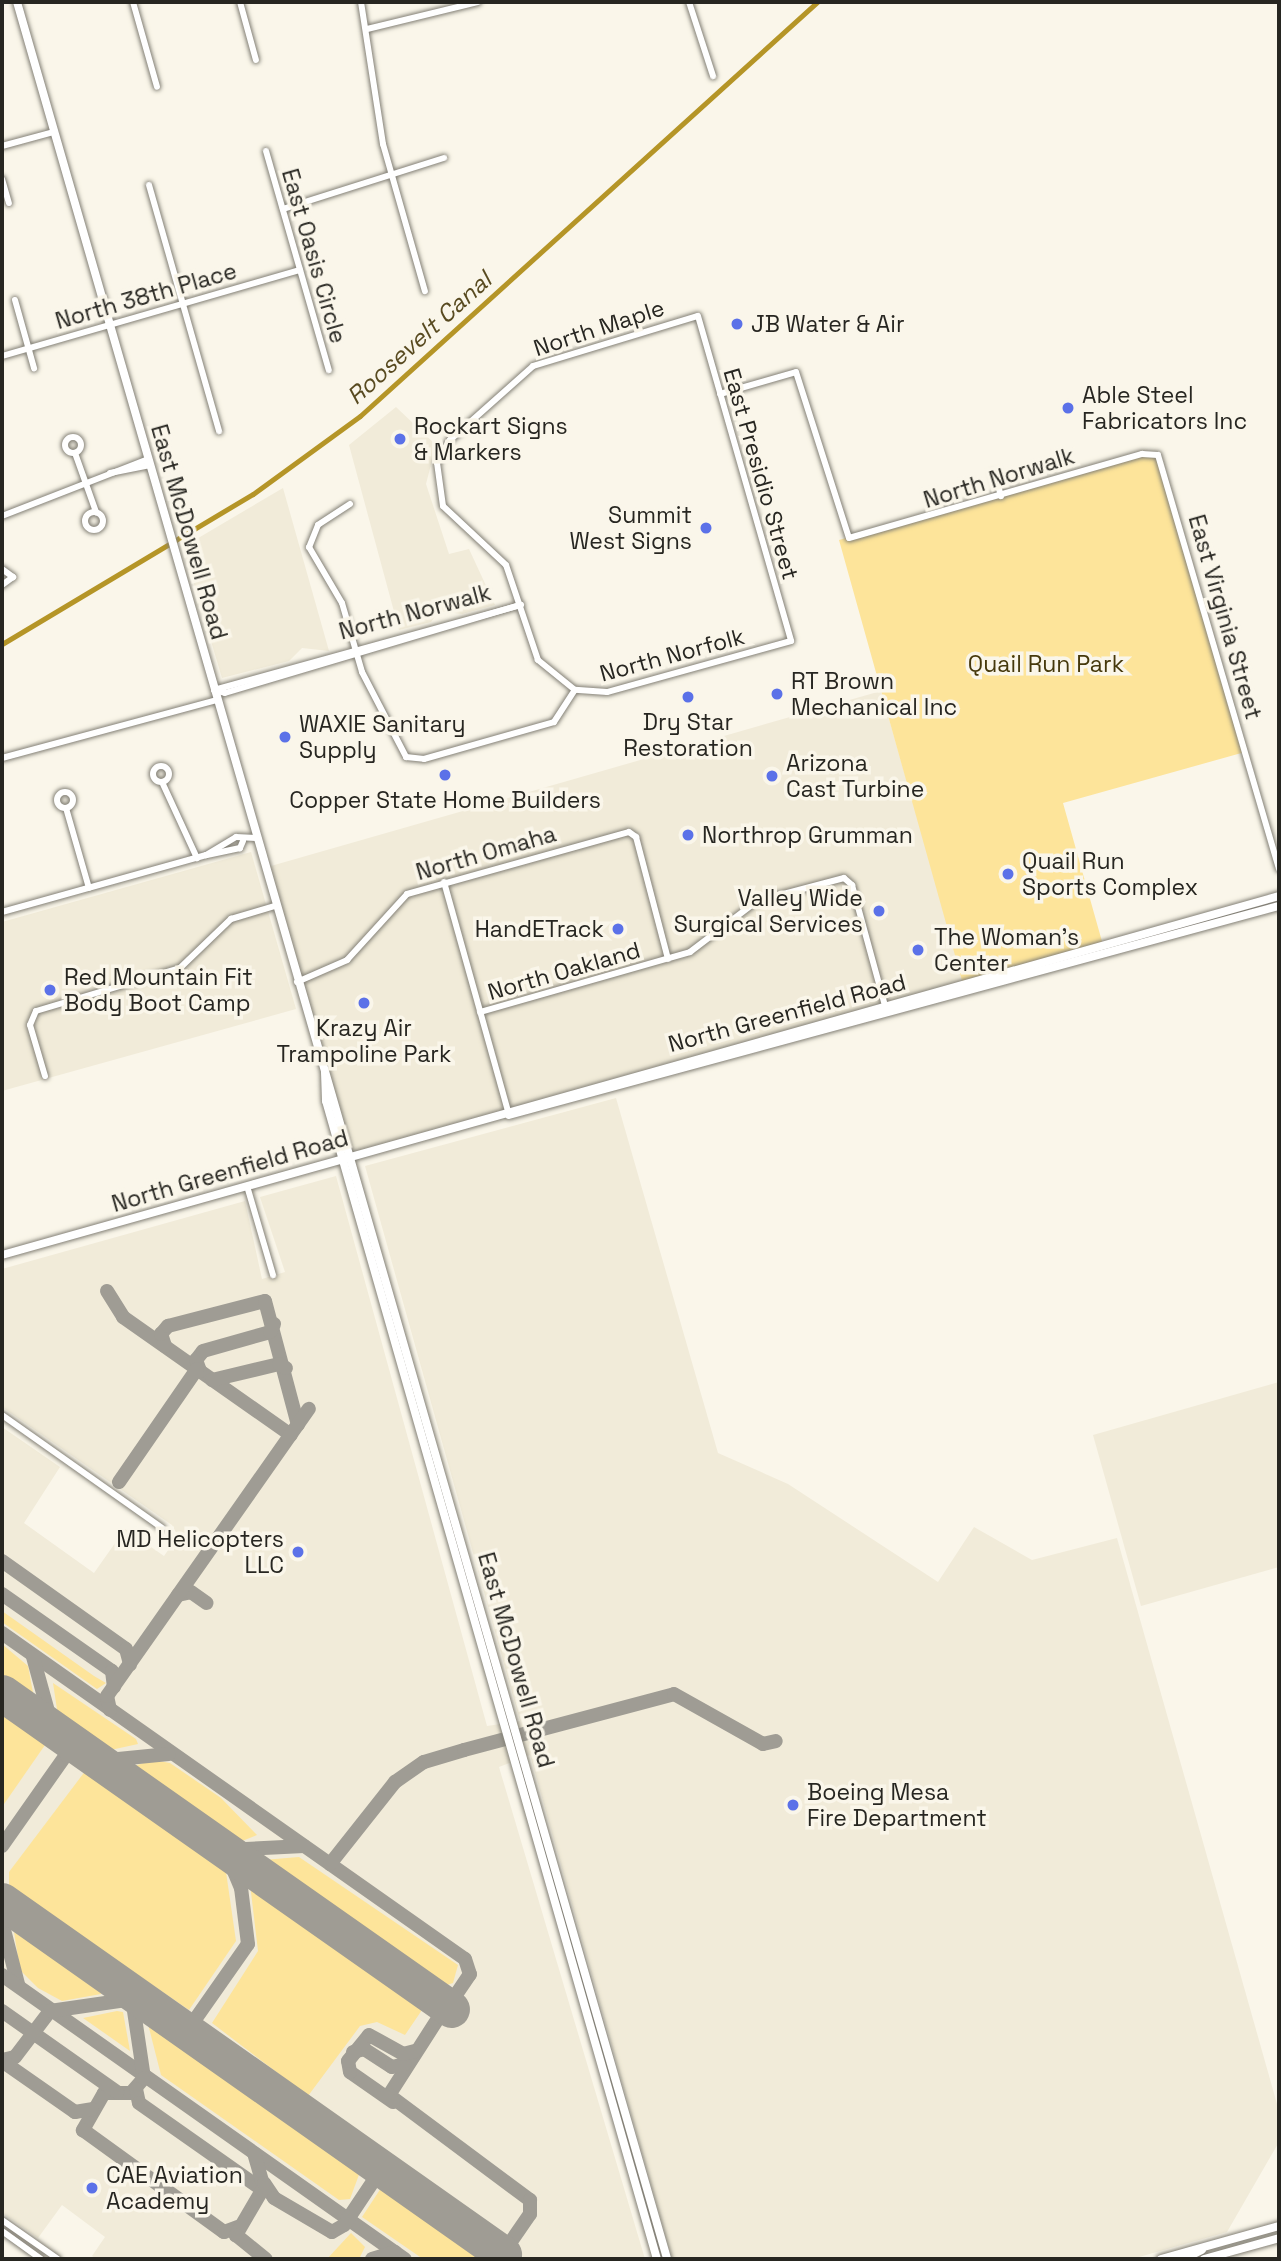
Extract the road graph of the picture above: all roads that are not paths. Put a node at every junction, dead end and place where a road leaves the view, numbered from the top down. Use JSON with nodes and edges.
{"nodes":[{"id":1,"x":17,"y":2,"type":"edge"},
{"id":2,"x":133,"y":2,"type":"edge"},
{"id":3,"x":240,"y":2,"type":"edge"},
{"id":4,"x":361,"y":2,"type":"edge"},
{"id":5,"x":478,"y":2,"type":"edge"},
{"id":6,"x":689,"y":2,"type":"edge"},
{"id":7,"x":367,"y":29,"type":"junction"},
{"id":8,"x":256,"y":60,"type":"dead end"},
{"id":9,"x":713,"y":76,"type":"dead end"},
{"id":10,"x":157,"y":88,"type":"dead end"},
{"id":11,"x":54,"y":132,"type":"junction"},
{"id":12,"x":2,"y":146,"type":"edge"},
{"id":13,"x":266,"y":151,"type":"dead end"},
{"id":14,"x":444,"y":158,"type":"dead end"},
{"id":15,"x":391,"y":178,"type":"junction"},
{"id":16,"x":2,"y":180,"type":"edge"},
{"id":17,"x":149,"y":185,"type":"dead end"},
{"id":18,"x":9,"y":203,"type":"dead end"},
{"id":19,"x":283,"y":209,"type":"junction"},
{"id":20,"x":300,"y":270,"type":"junction"},
{"id":21,"x":425,"y":291,"type":"dead end"},
{"id":22,"x":15,"y":300,"type":"dead end"},
{"id":23,"x":183,"y":304,"type":"junction"},
{"id":24,"x":698,"y":316,"type":"joint"},
{"id":25,"x":110,"y":325,"type":"junction"},
{"id":26,"x":29,"y":348,"type":"junction"},
{"id":27,"x":2,"y":356,"type":"edge"},
{"id":28,"x":34,"y":368,"type":"dead end"},
{"id":29,"x":328,"y":370,"type":"dead end"},
{"id":30,"x":720,"y":394,"type":"junction"},
{"id":31,"x":219,"y":431,"type":"dead end"},
{"id":32,"x":75,"y":453,"type":"dead end"},
{"id":33,"x":1158,"y":456,"type":"joint"},
{"id":34,"x":149,"y":462,"type":"junction"},
{"id":35,"x":995,"y":474,"type":"dead end"},
{"id":36,"x":87,"y":483,"type":"junction"},
{"id":37,"x":1001,"y":496,"type":"junction"},
{"id":38,"x":350,"y":503,"type":"dead end"},
{"id":39,"x":96,"y":512,"type":"dead end"},
{"id":40,"x":2,"y":516,"type":"edge"},
{"id":41,"x":2,"y":568,"type":"edge"},
{"id":42,"x":2,"y":585,"type":"edge"},
{"id":43,"x":521,"y":605,"type":"junction"},
{"id":44,"x":446,"y":622,"type":"junction"},
{"id":45,"x":449,"y":630,"type":"junction"},
{"id":46,"x":791,"y":641,"type":"joint"},
{"id":47,"x":356,"y":652,"type":"junction"},
{"id":48,"x":575,"y":690,"type":"junction"},
{"id":49,"x":214,"y":691,"type":"junction"},
{"id":50,"x":217,"y":700,"type":"junction"},
{"id":51,"x":2,"y":758,"type":"edge"},
{"id":52,"x":162,"y":782,"type":"dead end"},
{"id":53,"x":66,"y":808,"type":"dead end"},
{"id":54,"x":256,"y":838,"type":"junction"},
{"id":55,"x":243,"y":841,"type":"junction"},
{"id":56,"x":206,"y":855,"type":"junction"},
{"id":57,"x":197,"y":858,"type":"junction"},
{"id":58,"x":1279,"y":869,"type":"edge"},
{"id":59,"x":444,"y":883,"type":"junction"},
{"id":60,"x":89,"y":888,"type":"junction"},
{"id":61,"x":1279,"y":896,"type":"edge"},
{"id":62,"x":275,"y":906,"type":"junction"},
{"id":63,"x":1279,"y":906,"type":"edge"},
{"id":64,"x":2,"y":912,"type":"edge"},
{"id":65,"x":668,"y":959,"type":"junction"},
{"id":66,"x":297,"y":982,"type":"junction"},
{"id":67,"x":885,"y":1006,"type":"junction"},
{"id":68,"x":480,"y":1013,"type":"junction"},
{"id":69,"x":888,"y":1015,"type":"junction"},
{"id":70,"x":741,"y":1045,"type":"junction"},
{"id":71,"x":695,"y":1067,"type":"junction"},
{"id":72,"x":45,"y":1076,"type":"dead end"},
{"id":73,"x":509,"y":1115,"type":"junction"},
{"id":74,"x":348,"y":1158,"type":"junction"},
{"id":75,"x":247,"y":1186,"type":"junction"},
{"id":76,"x":2,"y":1255,"type":"edge"},
{"id":77,"x":273,"y":1275,"type":"dead end"},
{"id":78,"x":415,"y":1393,"type":"junction"},
{"id":79,"x":2,"y":1415,"type":"edge"},
{"id":80,"x":162,"y":1528,"type":"dead end"},
{"id":81,"x":3,"y":2225,"type":"edge"},
{"id":82,"x":1279,"y":2226,"type":"edge"},
{"id":83,"x":1279,"y":2238,"type":"edge"},
{"id":84,"x":1202,"y":2248,"type":"junction"},
{"id":85,"x":41,"y":2259,"type":"edge"},
{"id":86,"x":58,"y":2259,"type":"edge"},
{"id":87,"x":657,"y":2259,"type":"edge"},
{"id":88,"x":667,"y":2259,"type":"edge"},
{"id":89,"x":1161,"y":2259,"type":"edge"},
{"id":90,"x":1184,"y":2259,"type":"edge"},
{"id":91,"x":1204,"y":2259,"type":"edge"}],
"edges":[{"from":1,"to":11,"type":"main road","name":"East McDowell Road"},
{"from":2,"to":10,"type":"street"},
{"from":3,"to":8,"type":"street"},
{"from":4,"to":7,"type":"street"},
{"from":5,"to":7,"type":"street"},
{"from":6,"to":9,"type":"street"},
{"from":7,"to":15,"type":"street"},
{"from":11,"to":12,"type":"street"},
{"from":11,"to":25,"type":"main road","name":"East McDowell Road"},
{"from":13,"to":19,"type":"street","name":"East Oasis Circle"},
{"from":14,"to":15,"type":"street"},
{"from":15,"to":19,"type":"street"},
{"from":15,"to":21,"type":"street"},
{"from":16,"to":18,"type":"street"},
{"from":17,"to":23,"type":"street"},
{"from":19,"to":20,"type":"street","name":"East Oasis Circle"},
{"from":20,"to":23,"type":"street","name":"North 38th Place"},
{"from":20,"to":29,"type":"street","name":"East Oasis Circle"},
{"from":22,"to":26,"type":"street"},
{"from":23,"to":25,"type":"street","name":"North 38th Place"},
{"from":23,"to":31,"type":"street"},
{"from":24,"to":30,"type":"street","name":"East Presidio Street"},
{"from":24,"to":43,"type":"street","name":"North Maple"},
{"from":25,"to":26,"type":"street","name":"North 38th Place"},
{"from":25,"to":34,"type":"main road","name":"East McDowell Road"},
{"from":26,"to":27,"type":"street","name":"North 38th Place"},
{"from":26,"to":28,"type":"street"},
{"from":30,"to":37,"type":"street","name":"North Norwalk"},
{"from":30,"to":46,"type":"street","name":"East Presidio Street"},
{"from":32,"to":36,"type":"street"},
{"from":33,"to":37,"type":"street","name":"North Norwalk"},
{"from":33,"to":58,"type":"street","name":"East Virginia Street"},
{"from":34,"to":36,"type":"street"},
{"from":34,"to":49,"type":"main road","name":"East McDowell Road"},
{"from":35,"to":37,"type":"street"},
{"from":36,"to":39,"type":"street"},
{"from":36,"to":40,"type":"street"},
{"from":38,"to":47,"type":"street"},
{"from":41,"to":42,"type":"street"},
{"from":43,"to":44,"type":"street","name":"North Norwalk"},
{"from":43,"to":45,"type":"street","name":"North Norwalk"},
{"from":43,"to":48,"type":"street"},
{"from":44,"to":45,"type":"street"},
{"from":44,"to":47,"type":"street","name":"North Norwalk"},
{"from":45,"to":47,"type":"street","name":"North Norwalk"},
{"from":46,"to":48,"type":"street","name":"North Norfolk"},
{"from":47,"to":48,"type":"street","name":"North Norfolk"},
{"from":47,"to":49,"type":"street","name":"North Norwalk"},
{"from":49,"to":50,"type":"main road","name":"East McDowell Road"},
{"from":50,"to":51,"type":"street"},
{"from":50,"to":54,"type":"main road","name":"East McDowell Road"},
{"from":52,"to":57,"type":"street"},
{"from":53,"to":60,"type":"street"},
{"from":54,"to":55,"type":"street"},
{"from":54,"to":62,"type":"main road","name":"East McDowell Road"},
{"from":55,"to":56,"type":"street"},
{"from":55,"to":56,"type":"street"},
{"from":56,"to":57,"type":"street"},
{"from":57,"to":60,"type":"street"},
{"from":59,"to":65,"type":"street","name":"North Omaha"},
{"from":59,"to":66,"type":"street","name":"North Omaha"},
{"from":59,"to":68,"type":"street"},
{"from":60,"to":64,"type":"street"},
{"from":61,"to":67,"type":"main road","name":"North Greenfield Road"},
{"from":62,"to":66,"type":"main road","name":"East McDowell Road"},
{"from":62,"to":72,"type":"street"},
{"from":63,"to":69,"type":"main road","name":"North Greenfield Road"},
{"from":65,"to":67,"type":"street","name":"North Oakland"},
{"from":65,"to":68,"type":"street","name":"North Oakland"},
{"from":66,"to":74,"type":"main road","name":"East McDowell Road"},
{"from":67,"to":69,"type":"street"},
{"from":67,"to":70,"type":"main road","name":"North Greenfield Road"},
{"from":68,"to":73,"type":"street"},
{"from":69,"to":71,"type":"main road","name":"North Greenfield Road"},
{"from":70,"to":71,"type":"main road"},
{"from":70,"to":73,"type":"main road","name":"North Greenfield Road"},
{"from":71,"to":73,"type":"main road","name":"North Greenfield Road"},
{"from":73,"to":74,"type":"main road","name":"North Greenfield Road"},
{"from":74,"to":75,"type":"main road","name":"North Greenfield Road"},
{"from":74,"to":78,"type":"main road","name":"East McDowell Road"},
{"from":75,"to":76,"type":"main road","name":"North Greenfield Road"},
{"from":75,"to":77,"type":"street"},
{"from":78,"to":87,"type":"main road","name":"East McDowell Road"},
{"from":78,"to":88,"type":"main road","name":"East McDowell Road"},
{"from":79,"to":80,"type":"street"},
{"from":81,"to":85,"type":"street"},
{"from":81,"to":86,"type":"street"},
{"from":82,"to":84,"type":"main road"},
{"from":83,"to":91,"type":"main road"},
{"from":84,"to":89,"type":"main road"},
{"from":84,"to":90,"type":"main road"}]}
